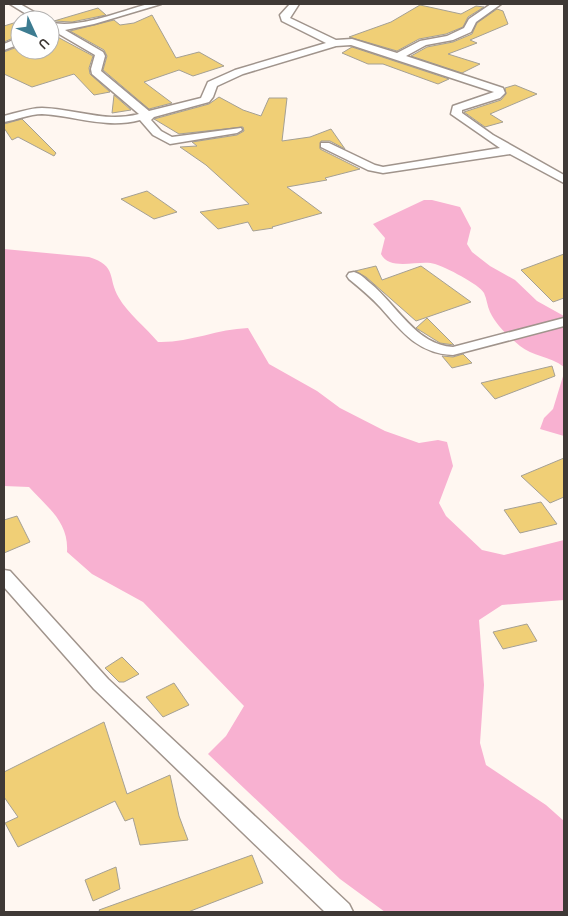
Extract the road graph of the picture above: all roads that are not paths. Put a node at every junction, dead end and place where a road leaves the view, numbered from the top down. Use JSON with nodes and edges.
{"nodes":[{"id":1,"x":158,"y":4,"type":"edge"},
{"id":2,"x":295,"y":4,"type":"edge"},
{"id":3,"x":497,"y":4,"type":"edge"},
{"id":4,"x":60,"y":26,"type":"edge"},
{"id":5,"x":60,"y":32,"type":"edge"},
{"id":6,"x":335,"y":43,"type":"junction"},
{"id":7,"x":399,"y":56,"type":"junction"},
{"id":8,"x":146,"y":117,"type":"junction"},
{"id":9,"x":4,"y":119,"type":"edge"},
{"id":10,"x":237,"y":130,"type":"dead end"},
{"id":11,"x":325,"y":144,"type":"dead end"},
{"id":12,"x":511,"y":150,"type":"junction"},
{"id":13,"x":564,"y":180,"type":"edge"},
{"id":14,"x":354,"y":276,"type":"dead end"},
{"id":15,"x":564,"y":322,"type":"edge"},
{"id":16,"x":4,"y":576,"type":"edge"},
{"id":17,"x":341,"y":912,"type":"edge"}],
"edges":[{"from":1,"to":4,"type":"street"},
{"from":2,"to":6,"type":"street"},
{"from":3,"to":7,"type":"street"},
{"from":5,"to":8,"type":"street"},
{"from":6,"to":7,"type":"street"},
{"from":6,"to":8,"type":"street"},
{"from":7,"to":12,"type":"street"},
{"from":8,"to":9,"type":"street"},
{"from":8,"to":10,"type":"street"},
{"from":11,"to":12,"type":"street"},
{"from":12,"to":13,"type":"street"},
{"from":14,"to":15,"type":"street"},
{"from":16,"to":17,"type":"street"}]}
